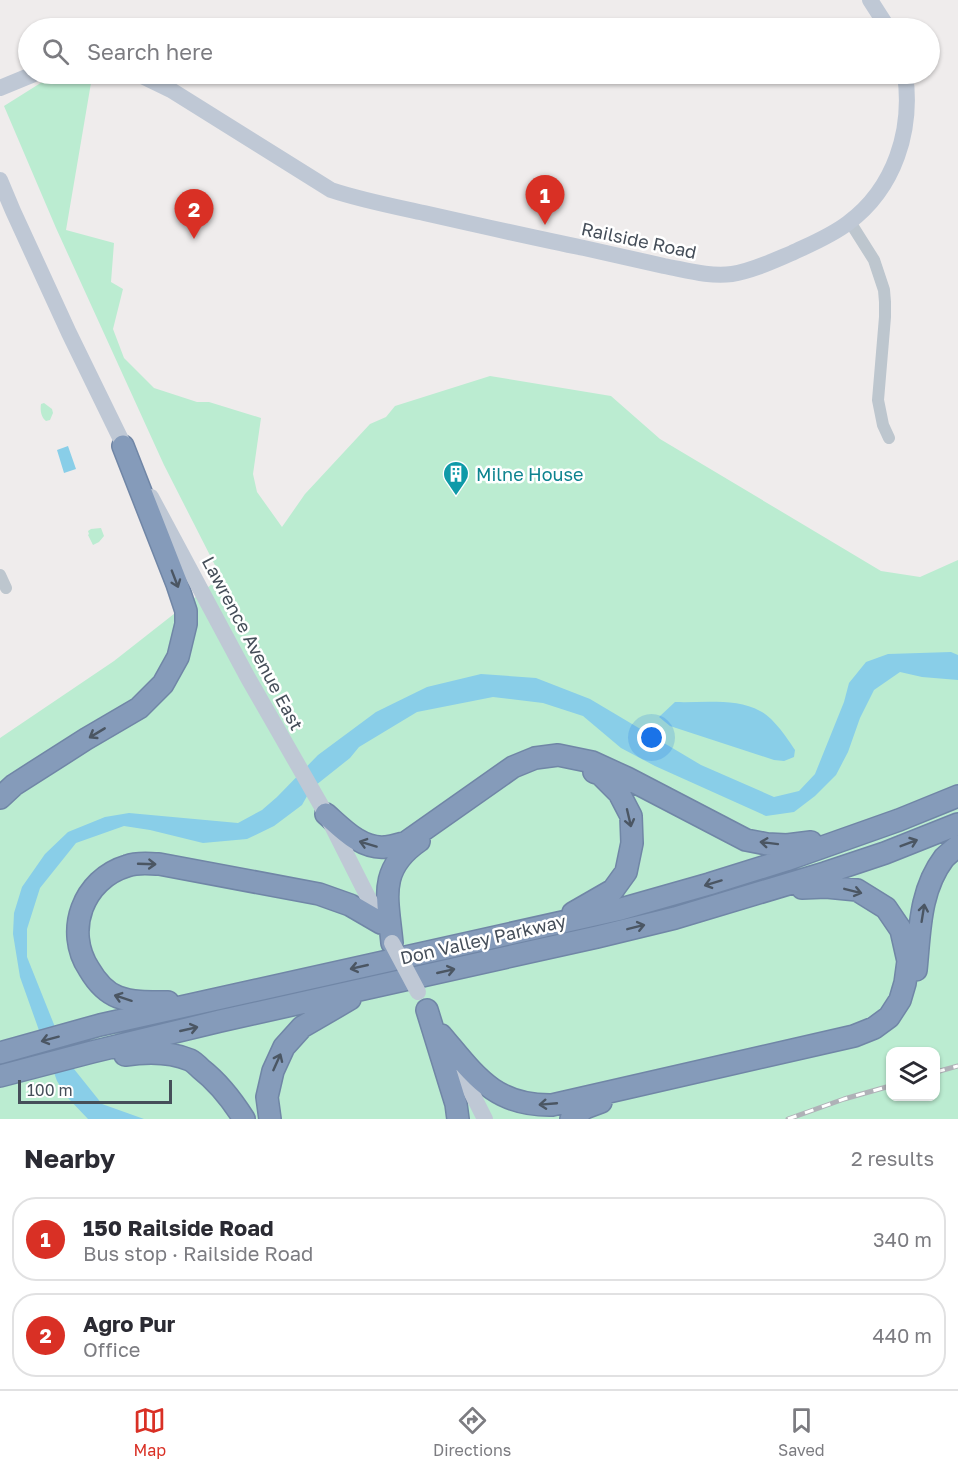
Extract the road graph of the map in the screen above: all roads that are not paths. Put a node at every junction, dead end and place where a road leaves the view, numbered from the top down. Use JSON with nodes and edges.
{"nodes":[{"id":1,"x":870,"y":0,"type":"edge"},
{"id":2,"x":882,"y":18,"type":"edge"},
{"id":3,"x":18,"y":81,"type":"edge"},
{"id":4,"x":159,"y":84,"type":"edge"},
{"id":5,"x":905,"y":84,"type":"edge"},
{"id":6,"x":0,"y":88,"type":"edge"},
{"id":7,"x":0,"y":180,"type":"edge"},
{"id":8,"x":850,"y":222,"type":"junction"},
{"id":9,"x":889,"y":438,"type":"dead end"},
{"id":10,"x":123,"y":446,"type":"junction"},
{"id":11,"x":0,"y":575,"type":"edge"},
{"id":12,"x":6,"y":588,"type":"dead end"},
{"id":13,"x":958,"y":796,"type":"edge"},
{"id":14,"x":0,"y":798,"type":"edge"},
{"id":15,"x":326,"y":814,"type":"junction"},
{"id":16,"x":958,"y":824,"type":"edge"},
{"id":17,"x":848,"y":837,"type":"junction"},
{"id":18,"x":958,"y":846,"type":"edge"},
{"id":19,"x":774,"y":889,"type":"junction"},
{"id":20,"x":560,"y":921,"type":"junction"},
{"id":21,"x":386,"y":931,"type":"junction"},
{"id":22,"x":368,"y":988,"type":"junction"},
{"id":23,"x":423,"y":1001,"type":"junction"},
{"id":24,"x":202,"y":1002,"type":"junction"},
{"id":25,"x":441,"y":1035,"type":"junction"},
{"id":26,"x":92,"y":1052,"type":"junction"},
{"id":27,"x":0,"y":1053,"type":"edge"},
{"id":28,"x":3,"y":1076,"type":"edge"},
{"id":29,"x":244,"y":1119,"type":"edge"},
{"id":30,"x":270,"y":1119,"type":"edge"},
{"id":31,"x":458,"y":1119,"type":"edge"},
{"id":32,"x":485,"y":1119,"type":"edge"},
{"id":33,"x":571,"y":1119,"type":"edge"}],
"edges":[{"from":1,"to":2,"type":"main road"},
{"from":3,"to":6,"type":"main road"},
{"from":4,"to":8,"type":"main road","name":"Railside Road"},
{"from":5,"to":8,"type":"main road","name":"Railside Road"},
{"from":7,"to":10,"type":"main road","name":"Lawrence Avenue East"},
{"from":8,"to":9,"type":"street"},
{"from":10,"to":14,"type":"highway","one_way":true},
{"from":10,"to":15,"type":"main road","name":"Lawrence Avenue East"},
{"from":11,"to":12,"type":"street"},
{"from":13,"to":17,"type":"highway","name":"Don Valley Parkway"},
{"from":17,"to":15,"type":"highway","one_way":true},
{"from":15,"to":21,"type":"main road","name":"Lawrence Avenue East"},
{"from":19,"to":16,"type":"highway","name":"Don Valley Parkway","one_way":true},
{"from":17,"to":20,"type":"highway","name":"Don Valley Parkway","one_way":true},
{"from":33,"to":18,"type":"highway","one_way":true},
{"from":22,"to":19,"type":"highway","name":"Don Valley Parkway","one_way":true},
{"from":19,"to":25,"type":"highway","one_way":true},
{"from":21,"to":20,"type":"highway","one_way":true},
{"from":20,"to":24,"type":"highway","name":"Don Valley Parkway","one_way":true},
{"from":21,"to":23,"type":"main road","name":"Lawrence Avenue East","bridge":true},
{"from":24,"to":21,"type":"highway","one_way":true},
{"from":26,"to":22,"type":"highway","name":"Don Valley Parkway","one_way":true},
{"from":30,"to":22,"type":"highway","one_way":true},
{"from":23,"to":25,"type":"main road","name":"Lawrence Avenue East"},
{"from":23,"to":31,"type":"highway"},
{"from":24,"to":27,"type":"highway","name":"Don Valley Parkway","one_way":true},
{"from":25,"to":32,"type":"main road","name":"Lawrence Avenue East"},
{"from":26,"to":28,"type":"highway","name":"Don Valley Parkway"},
{"from":26,"to":29,"type":"highway"}]}
